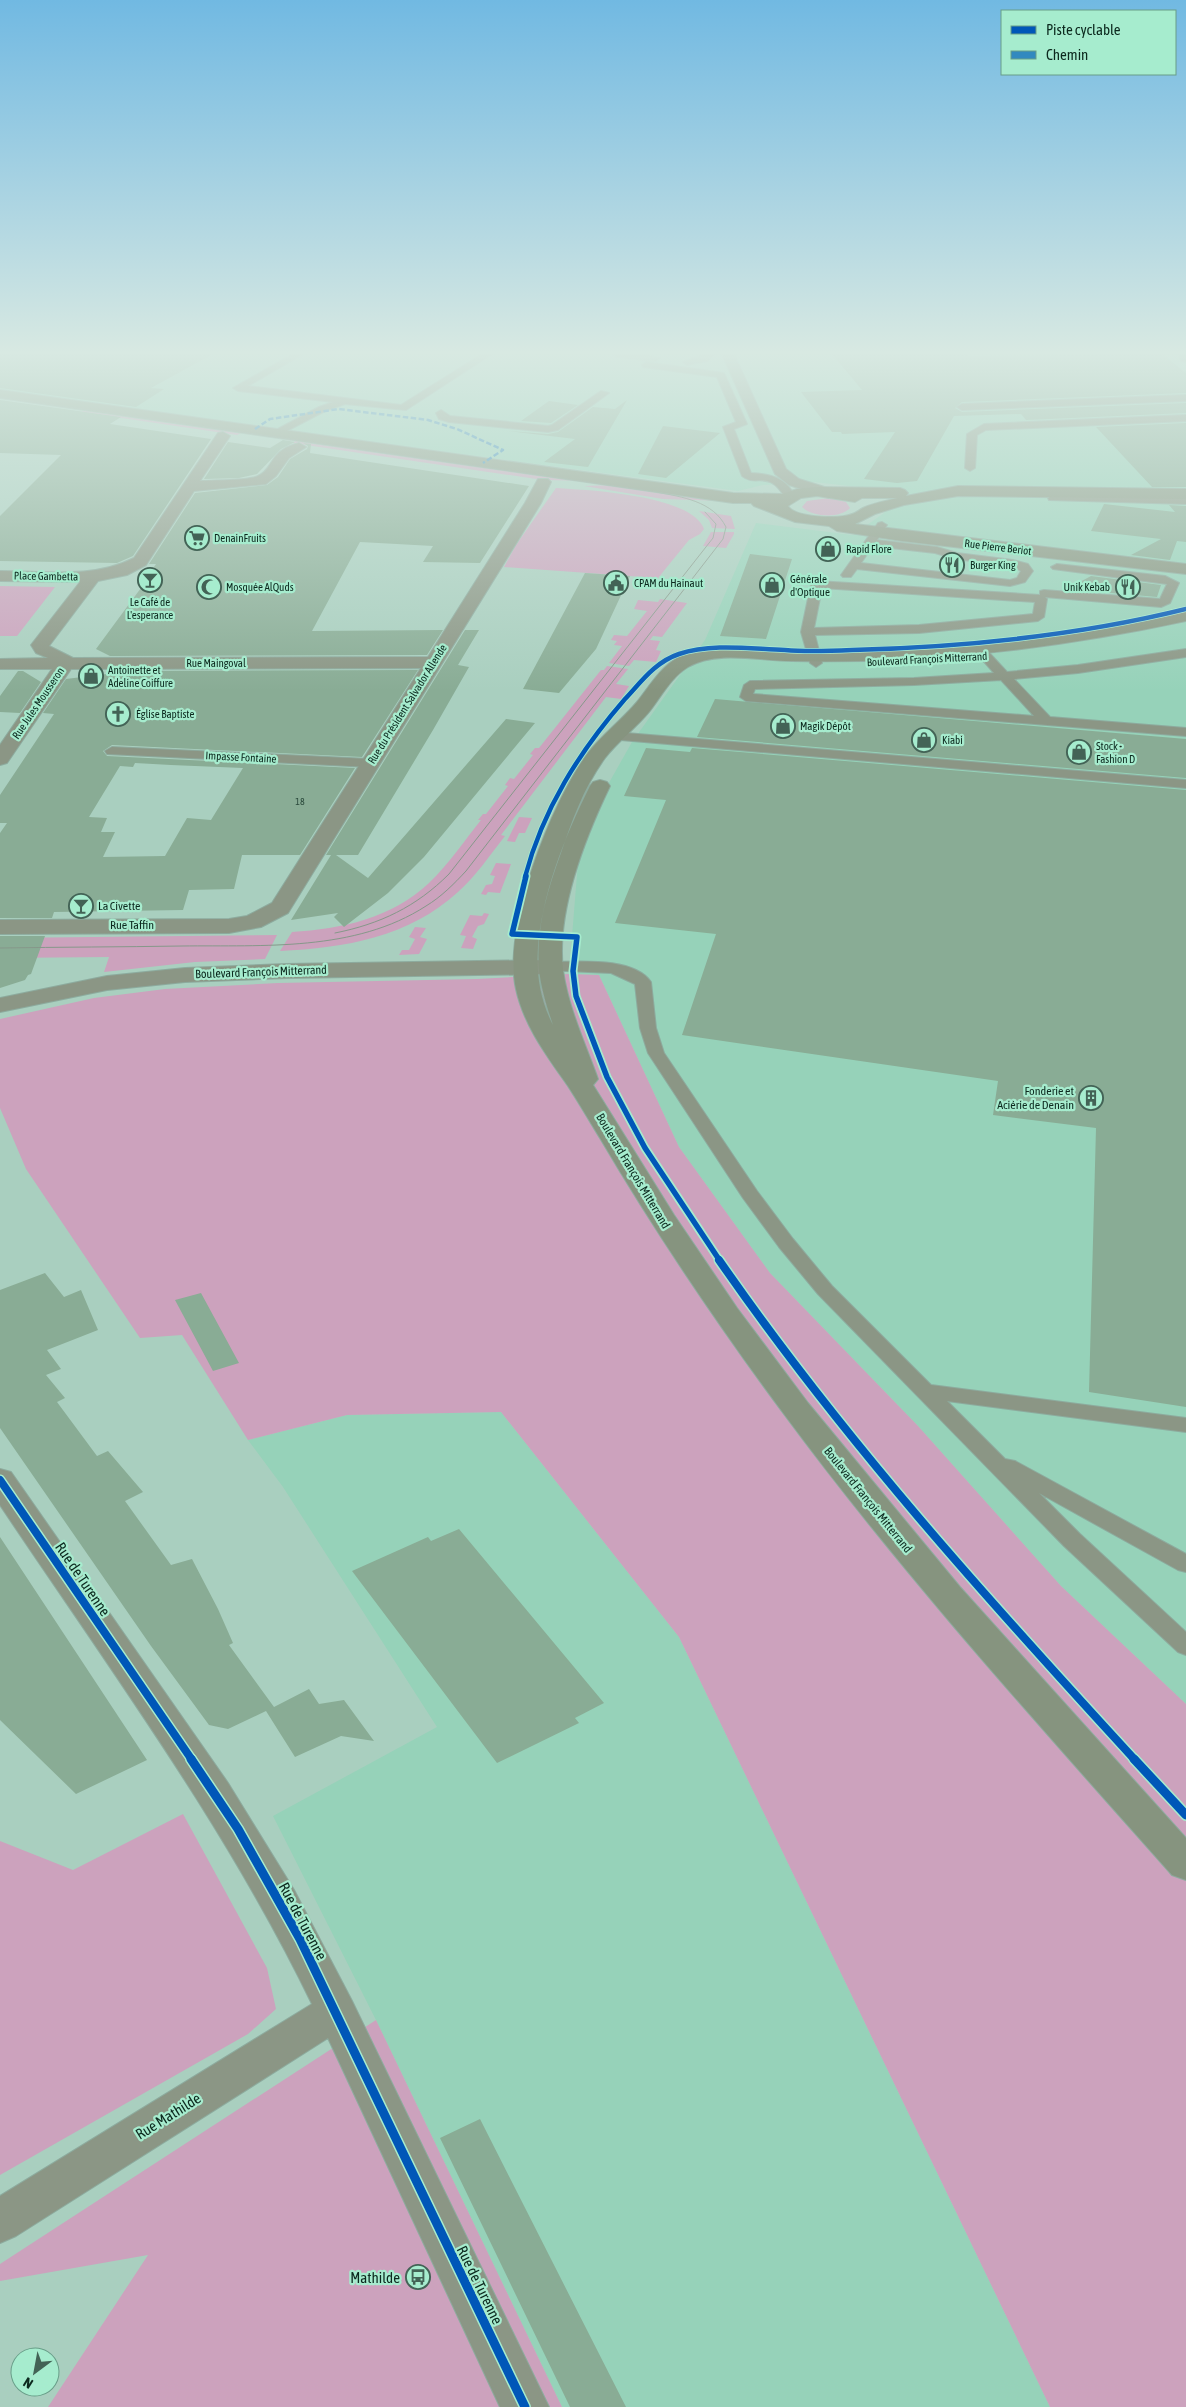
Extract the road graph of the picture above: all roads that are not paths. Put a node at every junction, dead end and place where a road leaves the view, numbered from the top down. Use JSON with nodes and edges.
{"nodes":[{"id":1,"x":202,"y":466,"type":"edge"},
{"id":2,"x":275,"y":466,"type":"edge"},
{"id":3,"x":434,"y":466,"type":"edge"},
{"id":4,"x":520,"y":466,"type":"edge"},
{"id":5,"x":743,"y":466,"type":"edge"},
{"id":6,"x":779,"y":466,"type":"edge"},
{"id":7,"x":543,"y":482,"type":"junction"},
{"id":8,"x":650,"y":485,"type":"junction"},
{"id":9,"x":188,"y":487,"type":"junction"},
{"id":10,"x":1186,"y":489,"type":"edge"},
{"id":11,"x":834,"y":493,"type":"junction"},
{"id":12,"x":1051,"y":494,"type":"junction"},
{"id":13,"x":1186,"y":494,"type":"edge"},
{"id":14,"x":1186,"y":501,"type":"edge"},
{"id":15,"x":786,"y":502,"type":"junction"},
{"id":16,"x":1090,"y":505,"type":"dead end"},
{"id":17,"x":1186,"y":510,"type":"edge"},
{"id":18,"x":866,"y":514,"type":"junction"},
{"id":19,"x":811,"y":521,"type":"junction"},
{"id":20,"x":876,"y":533,"type":"junction"},
{"id":21,"x":1062,"y":556,"type":"junction"},
{"id":22,"x":1186,"y":561,"type":"edge"},
{"id":23,"x":852,"y":565,"type":"junction"},
{"id":24,"x":1186,"y":568,"type":"edge"},
{"id":25,"x":0,"y":576,"type":"edge"},
{"id":26,"x":92,"y":577,"type":"junction"},
{"id":27,"x":844,"y":585,"type":"junction"},
{"id":28,"x":1043,"y":596,"type":"junction"},
{"id":29,"x":1186,"y":616,"type":"edge"},
{"id":30,"x":1186,"y":626,"type":"edge"},
{"id":31,"x":807,"y":632,"type":"junction"},
{"id":32,"x":982,"y":652,"type":"junction"},
{"id":33,"x":1186,"y":652,"type":"edge"},
{"id":34,"x":815,"y":659,"type":"junction"},
{"id":35,"x":433,"y":662,"type":"junction"},
{"id":36,"x":0,"y":664,"type":"edge"},
{"id":37,"x":65,"y":664,"type":"junction"},
{"id":38,"x":1004,"y":675,"type":"junction"},
{"id":39,"x":1045,"y":720,"type":"junction"},
{"id":40,"x":1186,"y":732,"type":"edge"},
{"id":41,"x":620,"y":737,"type":"junction"},
{"id":42,"x":112,"y":750,"type":"dead end"},
{"id":43,"x":0,"y":759,"type":"edge"},
{"id":44,"x":370,"y":763,"type":"junction"},
{"id":45,"x":1186,"y":784,"type":"edge"},
{"id":46,"x":263,"y":918,"type":"joint"},
{"id":47,"x":0,"y":927,"type":"edge"},
{"id":48,"x":550,"y":967,"type":"junction"},
{"id":49,"x":524,"y":968,"type":"junction"},
{"id":50,"x":0,"y":1004,"type":"edge"},
{"id":51,"x":593,"y":1104,"type":"junction"},
{"id":52,"x":926,"y":1391,"type":"junction"},
{"id":53,"x":1186,"y":1425,"type":"edge"},
{"id":54,"x":988,"y":1456,"type":"junction"},
{"id":55,"x":0,"y":1480,"type":"edge"},
{"id":56,"x":1186,"y":1564,"type":"edge"},
{"id":57,"x":1186,"y":1646,"type":"edge"},
{"id":58,"x":1186,"y":1864,"type":"edge"},
{"id":59,"x":335,"y":2011,"type":"junction"},
{"id":60,"x":0,"y":2221,"type":"edge"},
{"id":61,"x":525,"y":2407,"type":"edge"}],
"edges":[{"from":1,"to":9,"type":"street"},
{"from":2,"to":9,"type":"street"},
{"from":3,"to":7,"type":"street"},
{"from":4,"to":8,"type":"street"},
{"from":5,"to":15,"type":"lane"},
{"from":6,"to":11,"type":"street"},
{"from":7,"to":8,"type":"street"},
{"from":7,"to":35,"type":"street","name":"Rue du Président Salvador Allende"},
{"from":8,"to":15,"type":"street"},
{"from":9,"to":26,"type":"street"},
{"from":10,"to":12,"type":"street"},
{"from":11,"to":12,"type":"street"},
{"from":11,"to":15,"type":"street"},
{"from":11,"to":18,"type":"street","name":"Rue Pierre Beriot"},
{"from":12,"to":13,"type":"street"},
{"from":12,"to":14,"type":"lane"},
{"from":12,"to":18,"type":"street"},
{"from":15,"to":19,"type":"street"},
{"from":16,"to":17,"type":"lane"},
{"from":18,"to":19,"type":"street"},
{"from":18,"to":20,"type":"street","name":"Rue Pierre Beriot"},
{"from":19,"to":20,"type":"street","name":"Rue Pierre Beriot"},
{"from":20,"to":21,"type":"street","name":"Rue Pierre Beriot"},
{"from":20,"to":23,"type":"lane"},
{"from":20,"to":23,"type":"lane"},
{"from":21,"to":22,"type":"street","name":"Rue Pierre Beriot"},
{"from":21,"to":24,"type":"street","name":"Rue Pierre Beriot"},
{"from":21,"to":28,"type":"lane"},
{"from":21,"to":28,"type":"lane"},
{"from":23,"to":27,"type":"lane"},
{"from":25,"to":26,"type":"street","name":"Place Gambetta"},
{"from":26,"to":37,"type":"street","name":"Rue Jules Mousseron"},
{"from":27,"to":28,"type":"lane"},
{"from":27,"to":31,"type":"lane"},
{"from":28,"to":31,"type":"lane"},
{"from":29,"to":32,"type":"street","name":"Boulevard François Mitterrand"},
{"from":30,"to":32,"type":"street","name":"Boulevard François Mitterrand"},
{"from":31,"to":34,"type":"lane"},
{"from":32,"to":34,"type":"street","name":"Boulevard François Mitterrand"},
{"from":32,"to":38,"type":"lane"},
{"from":33,"to":38,"type":"lane"},
{"from":34,"to":41,"type":"street","name":"Boulevard François Mitterrand"},
{"from":35,"to":37,"type":"street","name":"Rue Maingoval"},
{"from":35,"to":44,"type":"street","name":"Rue du Président Salvador Allende"},
{"from":36,"to":37,"type":"street","name":"Rue Maingoval"},
{"from":37,"to":43,"type":"street","name":"Rue Jules Mousseron"},
{"from":38,"to":39,"type":"lane"},
{"from":38,"to":39,"type":"lane"},
{"from":39,"to":40,"type":"lane"},
{"from":41,"to":45,"type":"lane"},
{"from":41,"to":48,"type":"street","name":"Boulevard François Mitterrand"},
{"from":41,"to":49,"type":"street","name":"Boulevard François Mitterrand"},
{"from":42,"to":44,"type":"lane","name":"Impasse Fontaine"},
{"from":44,"to":46,"type":"street","name":"Rue du Président Salvador Allende"},
{"from":46,"to":47,"type":"street","name":"Rue Taffin"},
{"from":48,"to":49,"type":"street","name":"Boulevard François Mitterrand"},
{"from":48,"to":51,"type":"street","name":"Boulevard François Mitterrand"},
{"from":48,"to":52,"type":"lane"},
{"from":49,"to":50,"type":"street","name":"Boulevard François Mitterrand"},
{"from":49,"to":51,"type":"street","name":"Boulevard François Mitterrand"},
{"from":51,"to":58,"type":"street","name":"Boulevard François Mitterrand"},
{"from":52,"to":53,"type":"lane"},
{"from":52,"to":54,"type":"lane"},
{"from":54,"to":56,"type":"lane"},
{"from":54,"to":57,"type":"lane"},
{"from":55,"to":59,"type":"street","name":"Rue de Turenne"},
{"from":59,"to":60,"type":"street","name":"Rue Mathilde"},
{"from":59,"to":61,"type":"street","name":"Rue de Turenne"}]}
